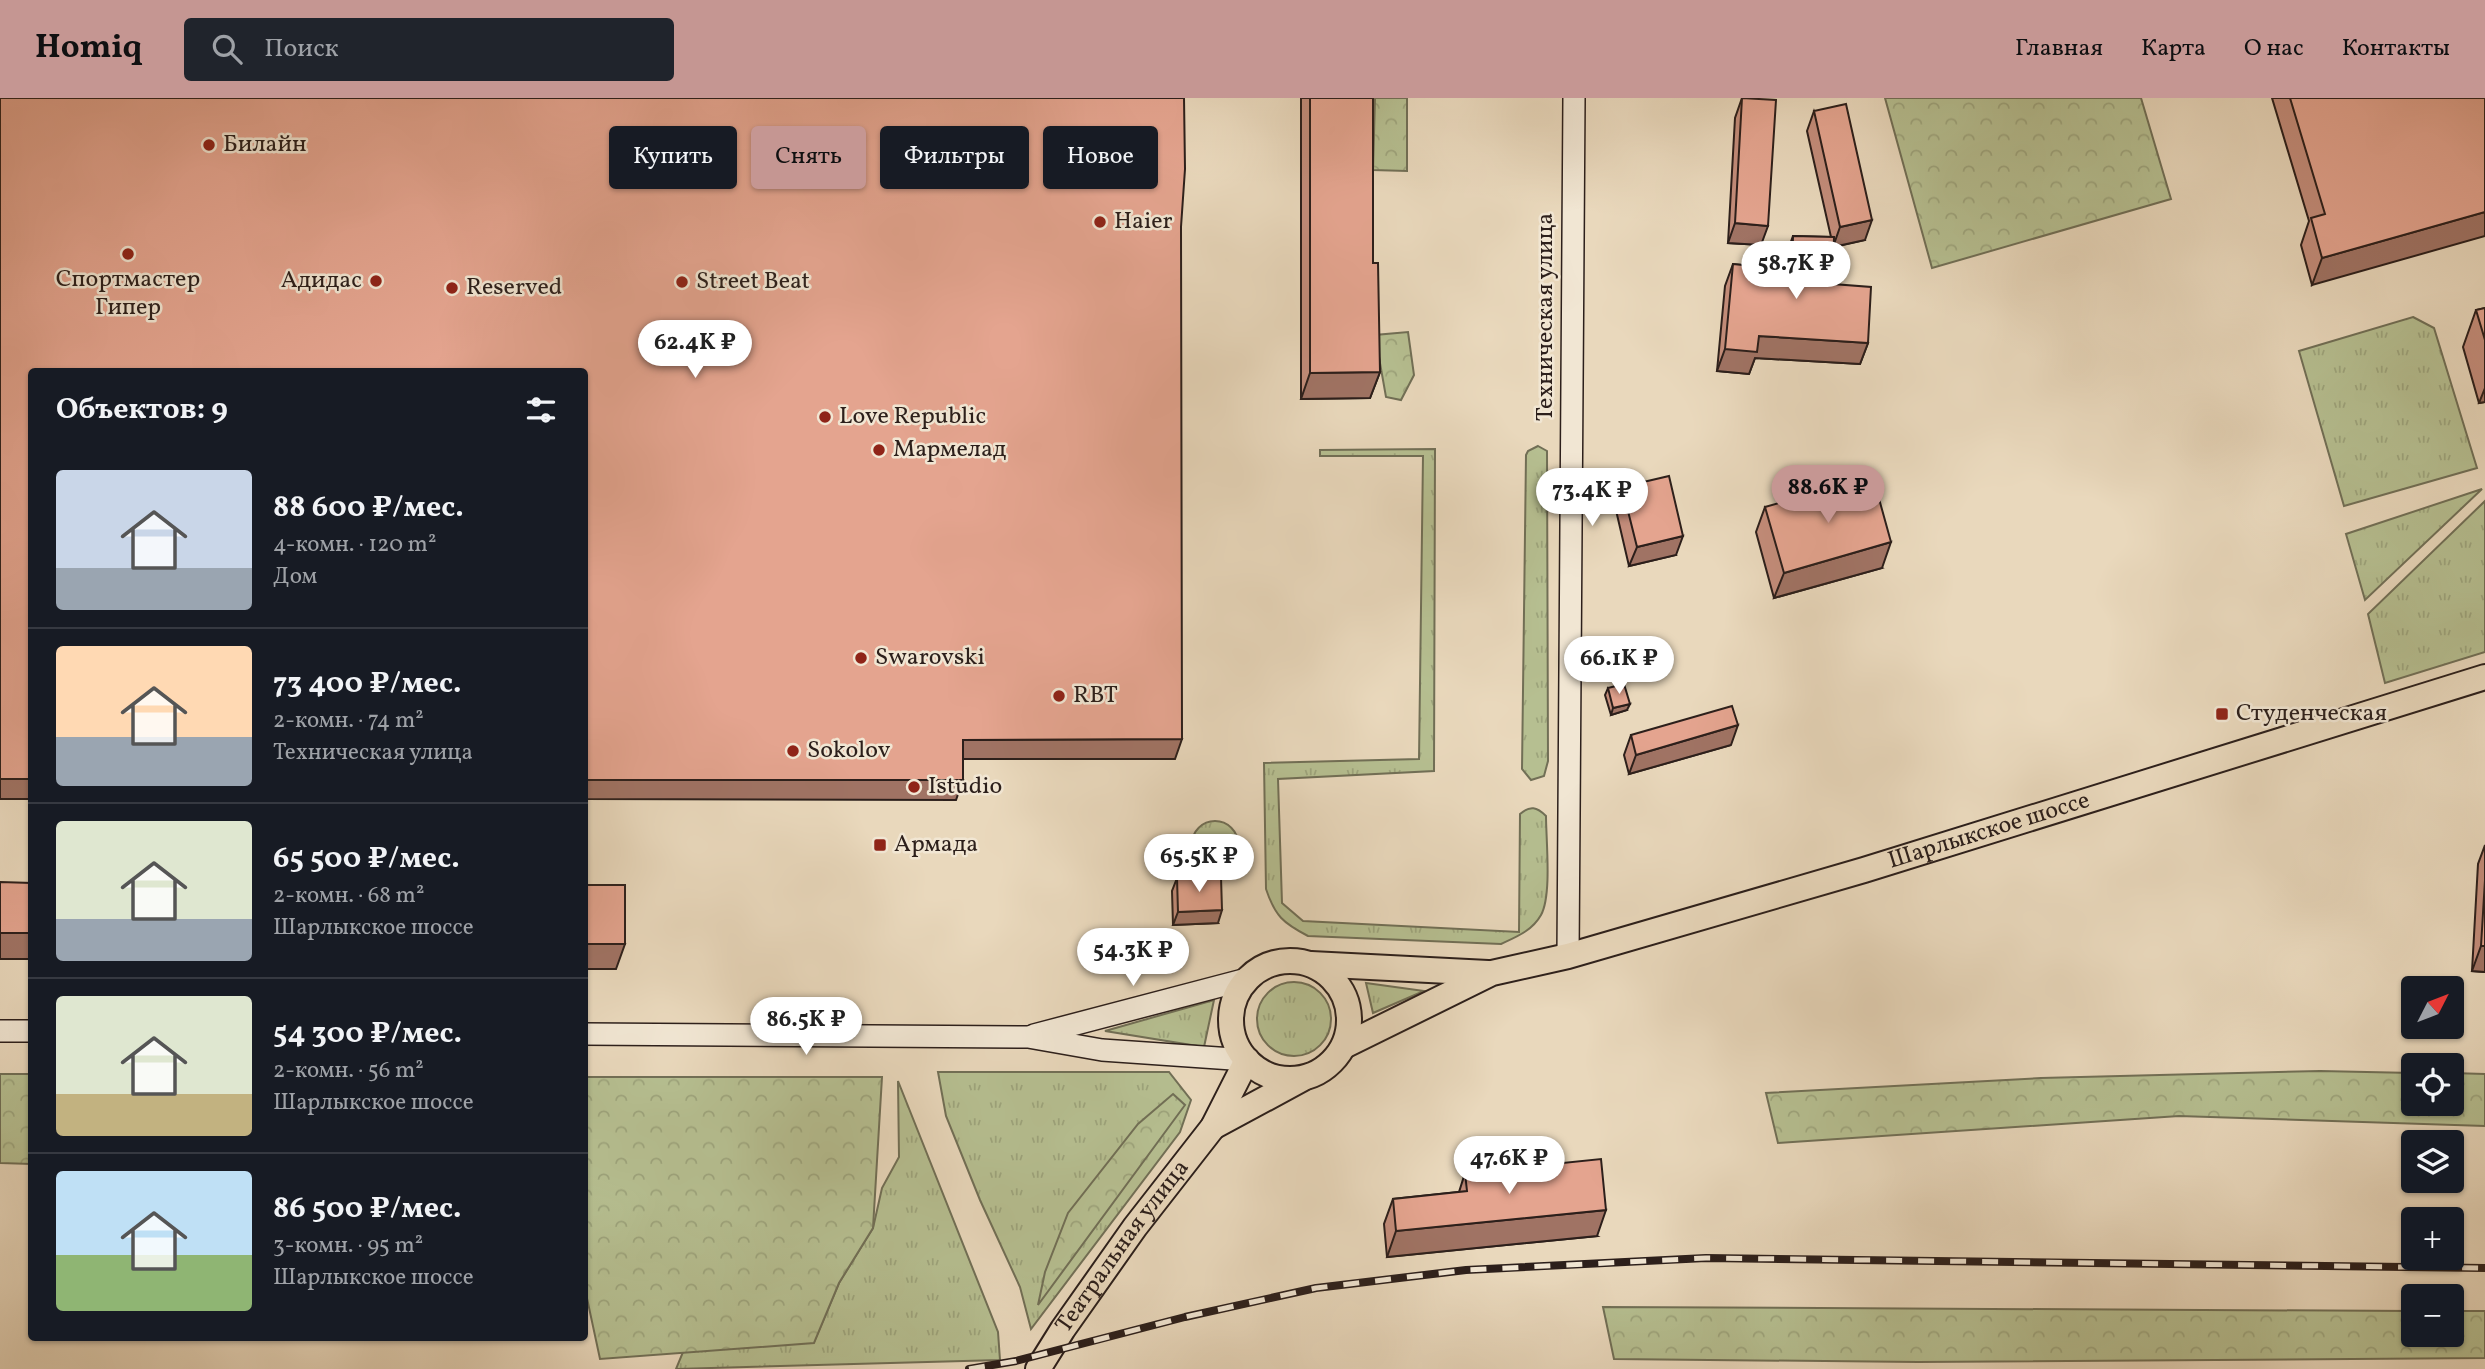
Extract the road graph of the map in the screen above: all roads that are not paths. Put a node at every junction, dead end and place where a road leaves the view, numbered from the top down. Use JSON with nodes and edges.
{"nodes":[{"id":1,"x":1574,"y":98,"type":"edge"},
{"id":2,"x":2485,"y":677,"type":"edge"},
{"id":3,"x":1568,"y":956,"type":"junction"},
{"id":4,"x":1309,"y":964,"type":"junction"},
{"id":5,"x":1492,"y":974,"type":"junction"},
{"id":6,"x":1247,"y":979,"type":"junction"},
{"id":7,"x":0,"y":1031,"type":"edge"},
{"id":8,"x":28,"y":1031,"type":"edge"},
{"id":9,"x":588,"y":1034,"type":"edge"},
{"id":10,"x":1028,"y":1037,"type":"junction"},
{"id":11,"x":1344,"y":1046,"type":"junction"},
{"id":12,"x":1247,"y":1060,"type":"junction"},
{"id":13,"x":1305,"y":1078,"type":"junction"},
{"id":14,"x":1213,"y":1127,"type":"junction"},
{"id":15,"x":1038,"y":1369,"type":"edge"}],
"edges":[{"from":1,"to":3,"type":"street","name":"Техническая улица"},
{"from":2,"to":3,"type":"main road","name":"Шарлыкское шоссе"},
{"from":3,"to":5,"type":"main road","name":"Шарлыкское шоссе"},
{"from":4,"to":5,"type":"main road","name":"Шарлыкское шоссе"},
{"from":4,"to":6,"type":"main road"},
{"from":4,"to":11,"type":"main road"},
{"from":5,"to":11,"type":"main road","name":"Шарлыкское шоссе"},
{"from":6,"to":10,"type":"street"},
{"from":6,"to":12,"type":"main road"},
{"from":7,"to":8,"type":"street"},
{"from":9,"to":10,"type":"street"},
{"from":10,"to":12,"type":"street"},
{"from":11,"to":13,"type":"main road"},
{"from":12,"to":13,"type":"main road"},
{"from":12,"to":14,"type":"main road","name":"Театральная улица"},
{"from":13,"to":14,"type":"main road","name":"Театральная улица"},
{"from":14,"to":15,"type":"main road","name":"Театральная улица"}]}
